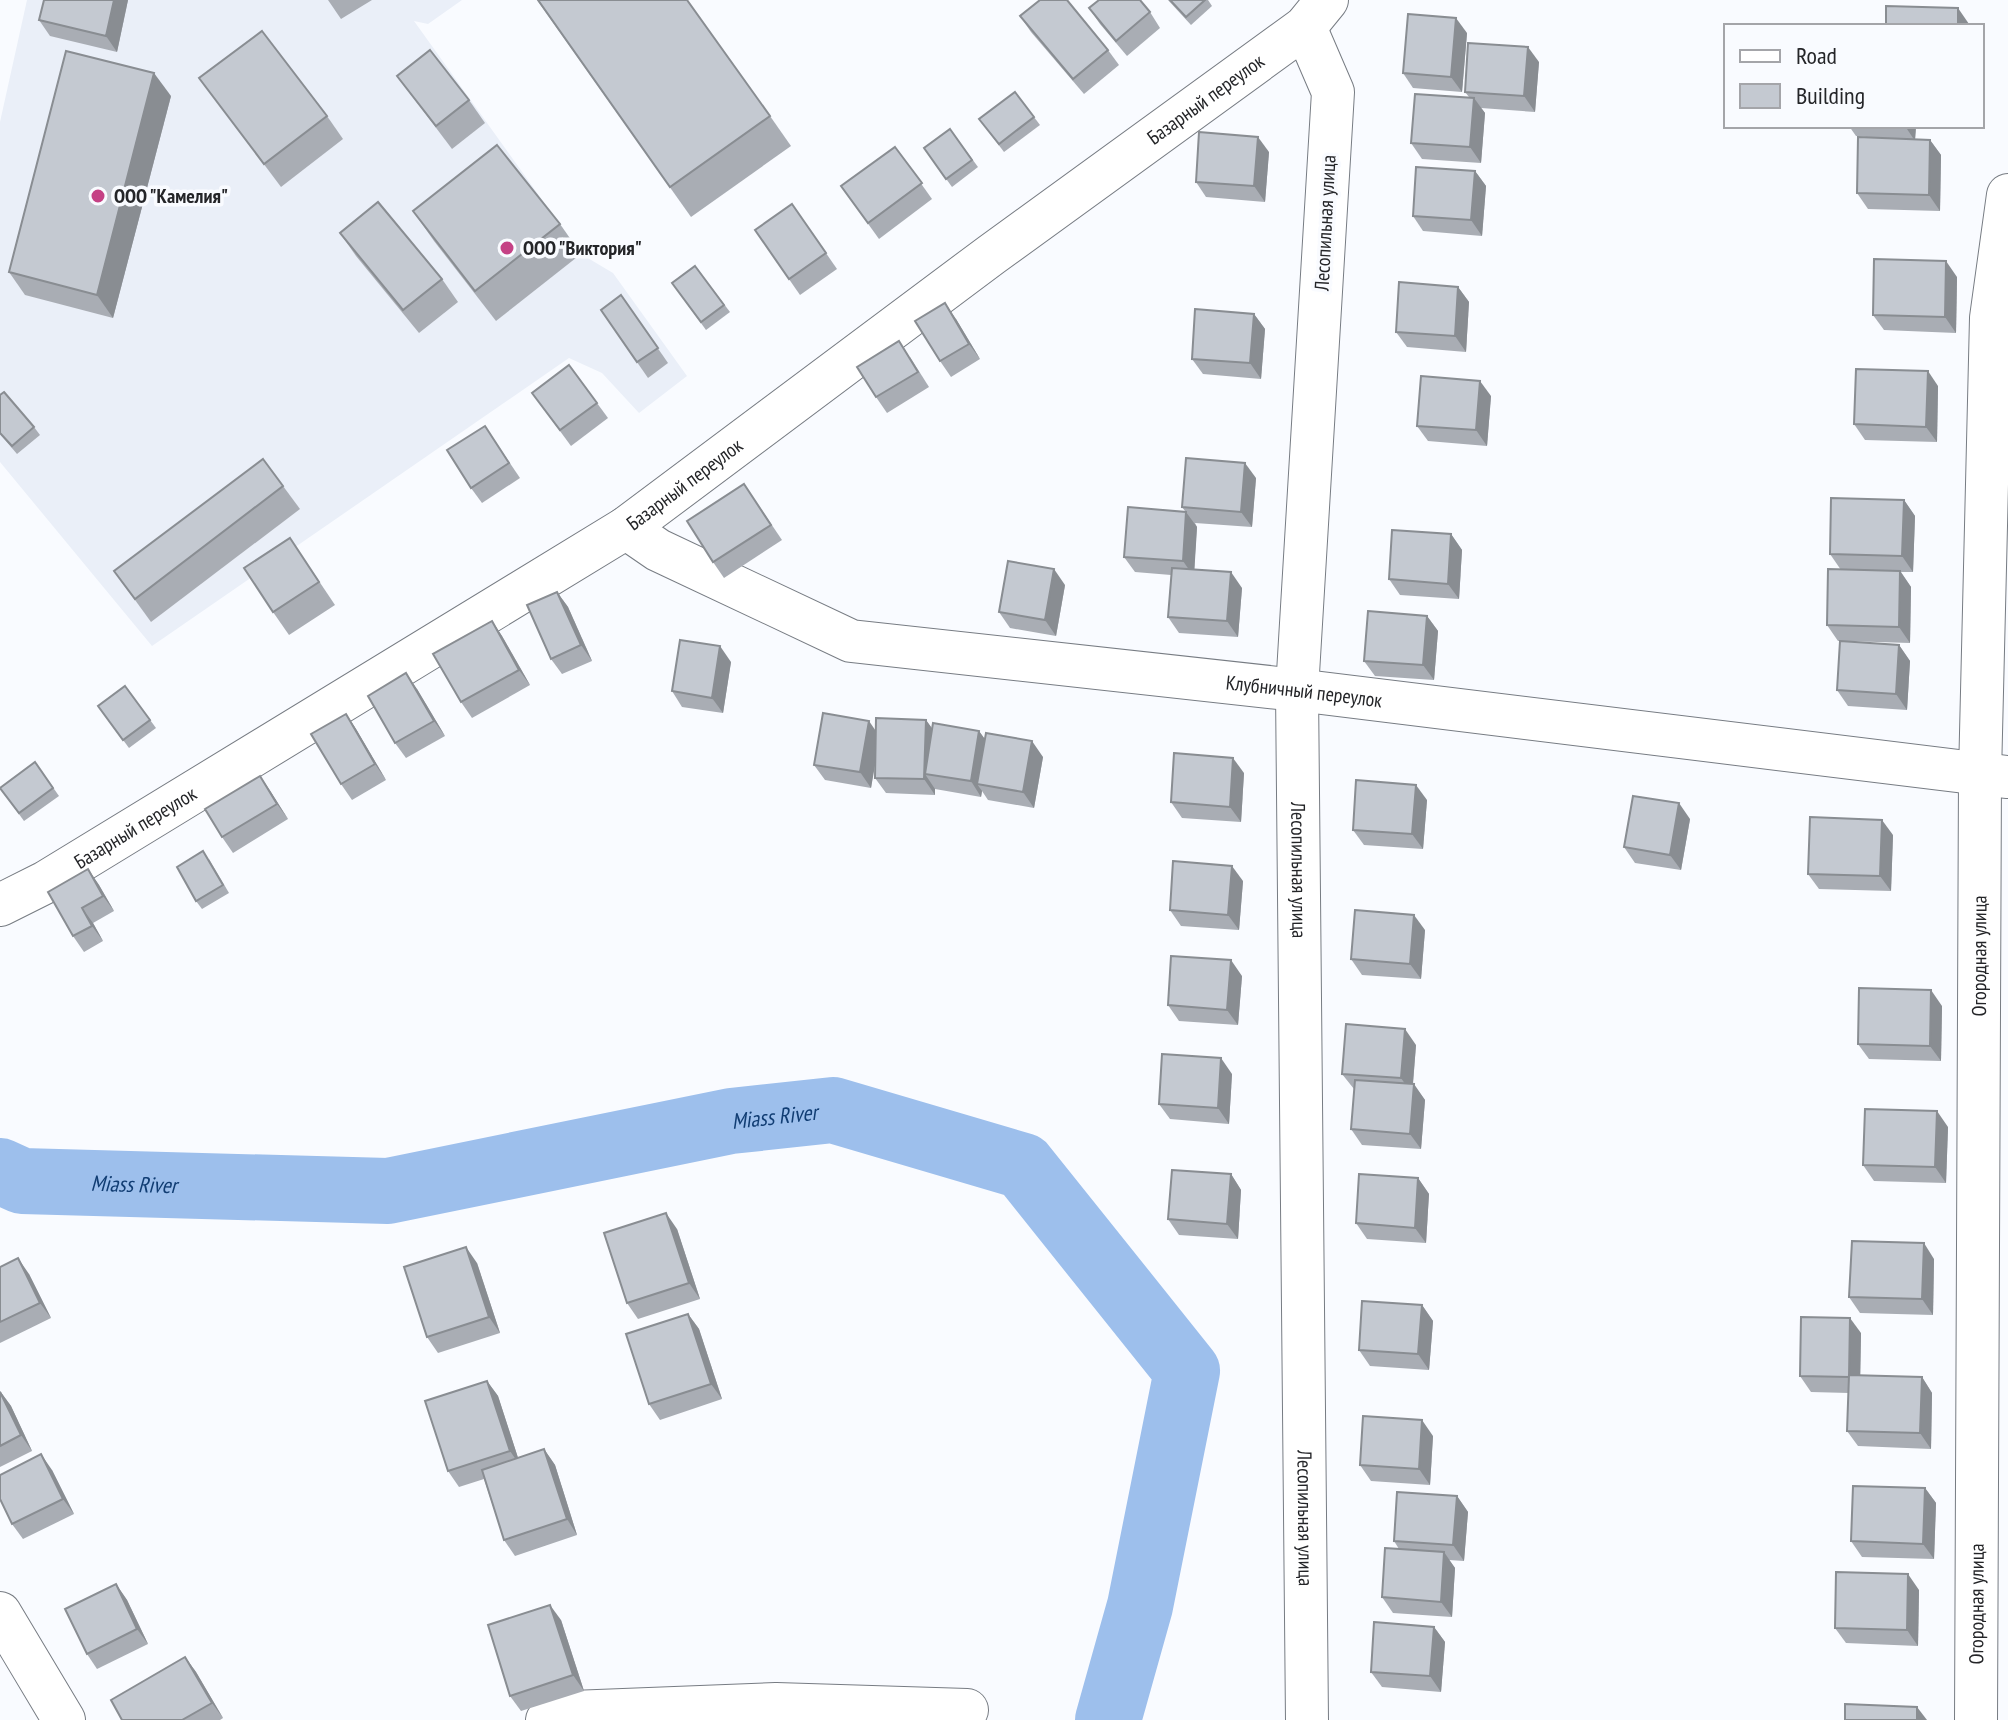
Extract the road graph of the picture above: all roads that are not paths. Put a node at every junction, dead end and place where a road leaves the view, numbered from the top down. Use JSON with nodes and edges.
{"nodes":[{"id":1,"x":1316,"y":13,"type":"edge"},
{"id":2,"x":2008,"y":195,"type":"edge"},
{"id":3,"x":626,"y":528,"type":"junction"},
{"id":4,"x":1297,"y":690,"type":"junction"},
{"id":5,"x":1994,"y":776,"type":"edge"},
{"id":6,"x":0,"y":905,"type":"edge"},
{"id":7,"x":0,"y":1613,"type":"edge"},
{"id":8,"x":967,"y":1710,"type":"dead end"},
{"id":9,"x":64,"y":1720,"type":"edge"},
{"id":10,"x":547,"y":1720,"type":"edge"},
{"id":11,"x":1307,"y":1720,"type":"edge"},
{"id":12,"x":1976,"y":1720,"type":"edge"}],
"edges":[{"from":1,"to":3,"type":"street","name":"Базарный переулок"},
{"from":1,"to":4,"type":"street","name":"Лесопильная улица"},
{"from":2,"to":5,"type":"street","name":"Огородная улица"},
{"from":3,"to":4,"type":"street","name":"Клубничный переулок"},
{"from":3,"to":6,"type":"street","name":"Базарный переулок"},
{"from":4,"to":5,"type":"street","name":"Клубничный переулок"},
{"from":4,"to":11,"type":"street","name":"Лесопильная улица"},
{"from":5,"to":12,"type":"street","name":"Огородная улица"},
{"from":7,"to":9,"type":"street"},
{"from":8,"to":10,"type":"street"}]}
